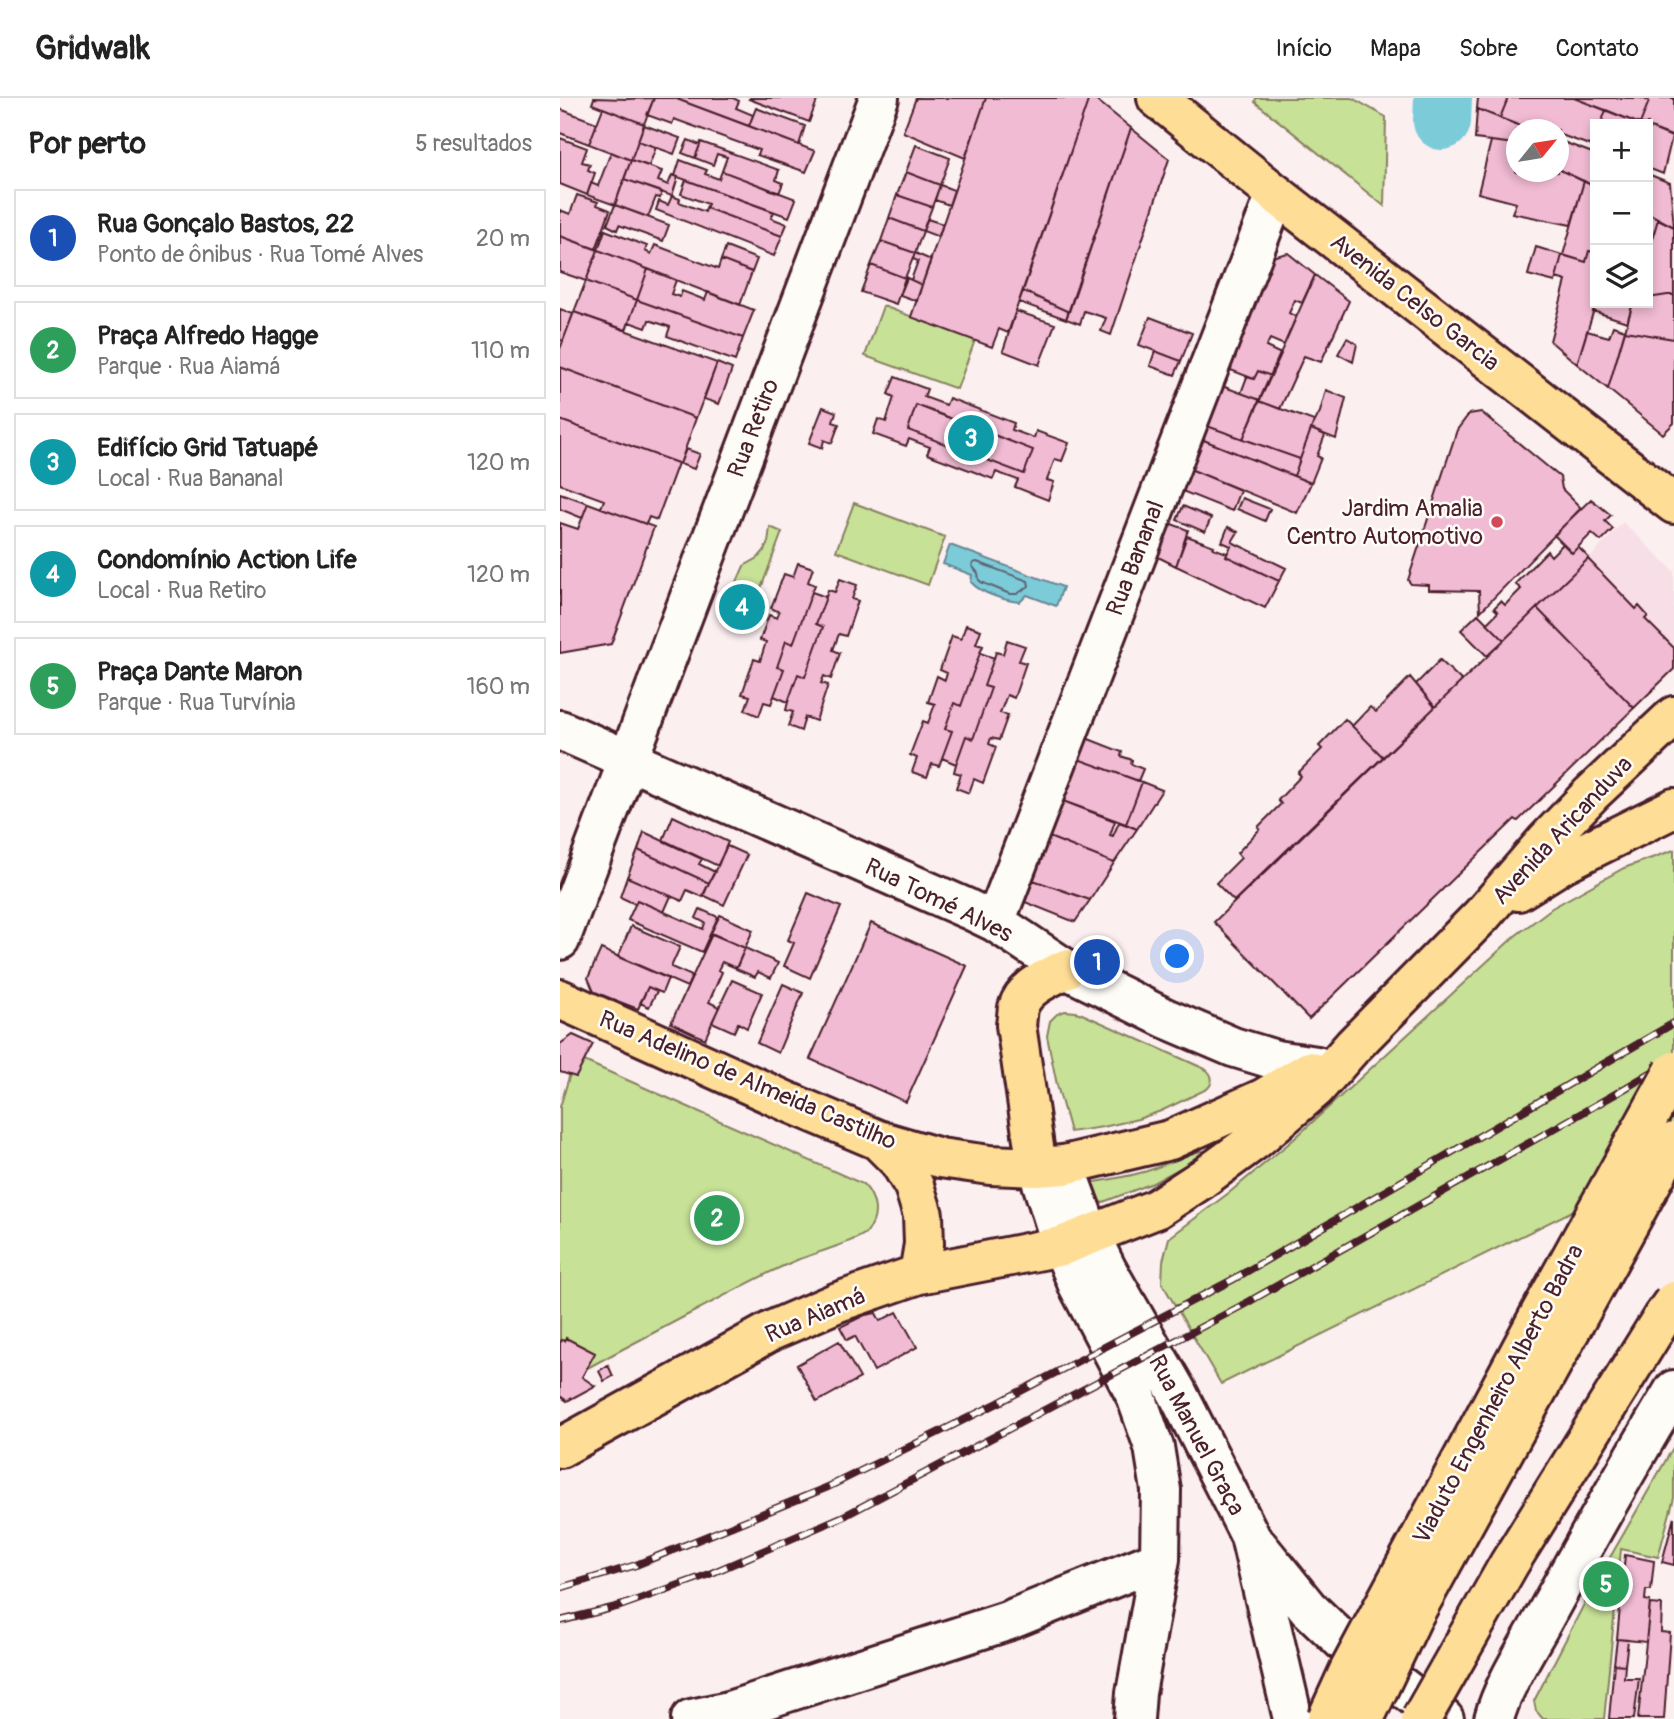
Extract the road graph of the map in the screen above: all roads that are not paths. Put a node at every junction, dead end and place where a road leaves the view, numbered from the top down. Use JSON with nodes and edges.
{"nodes":[{"id":1,"x":878,"y":98,"type":"edge"},
{"id":2,"x":1157,"y":98,"type":"edge"},
{"id":3,"x":1276,"y":194,"type":"junction"},
{"id":4,"x":1674,"y":504,"type":"edge"},
{"id":5,"x":1674,"y":716,"type":"edge"},
{"id":6,"x":560,"y":730,"type":"edge"},
{"id":7,"x":628,"y":759,"type":"junction"},
{"id":8,"x":1674,"y":808,"type":"edge"},
{"id":9,"x":1482,"y":915,"type":"junction"},
{"id":10,"x":995,"y":922,"type":"junction"},
{"id":11,"x":560,"y":940,"type":"edge"},
{"id":12,"x":1066,"y":969,"type":"junction"},
{"id":13,"x":560,"y":999,"type":"edge"},
{"id":14,"x":1353,"y":1046,"type":"junction"},
{"id":15,"x":1317,"y":1066,"type":"junction"},
{"id":16,"x":1674,"y":1071,"type":"edge"},
{"id":17,"x":878,"y":1140,"type":"junction"},
{"id":18,"x":1674,"y":1142,"type":"edge"},
{"id":19,"x":1050,"y":1166,"type":"junction"},
{"id":20,"x":1076,"y":1240,"type":"junction"},
{"id":21,"x":919,"y":1273,"type":"junction"},
{"id":22,"x":1674,"y":1301,"type":"edge"},
{"id":23,"x":1674,"y":1390,"type":"edge"},
{"id":24,"x":562,"y":1444,"type":"edge"},
{"id":25,"x":1250,"y":1536,"type":"junction"},
{"id":26,"x":1160,"y":1559,"type":"junction"},
{"id":27,"x":691,"y":1719,"type":"edge"},
{"id":28,"x":1134,"y":1719,"type":"edge"},
{"id":29,"x":1293,"y":1719,"type":"edge"},
{"id":30,"x":1327,"y":1719,"type":"edge"},
{"id":31,"x":1364,"y":1719,"type":"edge"},
{"id":32,"x":1421,"y":1719,"type":"edge"},
{"id":33,"x":1444,"y":1719,"type":"edge"},
{"id":34,"x":1494,"y":1719,"type":"edge"}],
"edges":[{"from":1,"to":7,"type":"street","name":"Rua Retiro"},
{"from":2,"to":3,"type":"main road","name":"Avenida Celso Garcia"},
{"from":3,"to":4,"type":"main road","name":"Avenida Celso Garcia"},
{"from":3,"to":10,"type":"street","name":"Rua Bananal"},
{"from":5,"to":9,"type":"main road","name":"Avenida Aricanduva"},
{"from":6,"to":7,"type":"street","name":"Rua Tomé Alves"},
{"from":7,"to":10,"type":"street","name":"Rua Tomé Alves"},
{"from":7,"to":11,"type":"street","name":"Rua Retiro"},
{"from":8,"to":9,"type":"main road","name":"Avenida Aricanduva"},
{"from":9,"to":14,"type":"main road","name":"Avenida Aricanduva"},
{"from":10,"to":12,"type":"street","name":"Rua Tomé Alves"},
{"from":12,"to":15,"type":"street","name":"Rua Tomé Alves"},
{"from":12,"to":19,"type":"main road"},
{"from":13,"to":17,"type":"main road","name":"Rua Adelino de Almeida Castilho"},
{"from":14,"to":15,"type":"main road","name":"Avenida Aricanduva"},
{"from":14,"to":20,"type":"main road","name":"Avenida Aricanduva"},
{"from":15,"to":19,"type":"main road","name":"Avenida Aricanduva"},
{"from":16,"to":30,"type":"main road","name":"Viaduto Engenheiro Alberto Badra","bridge":true},
{"from":17,"to":19,"type":"main road","name":"Rua Adelino de Almeida Castilho"},
{"from":17,"to":21,"type":"main road"},
{"from":18,"to":31,"type":"main road","name":"Viaduto Engenheiro Alberto Badra","bridge":true},
{"from":19,"to":20,"type":"street","name":"Rua Manuel Graça"},
{"from":20,"to":21,"type":"main road","name":"Rua Aiamá"},
{"from":20,"to":25,"type":"street","name":"Rua Manuel Graça"},
{"from":20,"to":26,"type":"street"},
{"from":21,"to":24,"type":"main road","name":"Rua Aiamá"},
{"from":22,"to":32,"type":"main road","bridge":true},
{"from":23,"to":34,"type":"street"},
{"from":25,"to":29,"type":"street","name":"Rua Manuel Graça"},
{"from":25,"to":33,"type":"street"},
{"from":26,"to":27,"type":"street"},
{"from":26,"to":28,"type":"street"}]}
